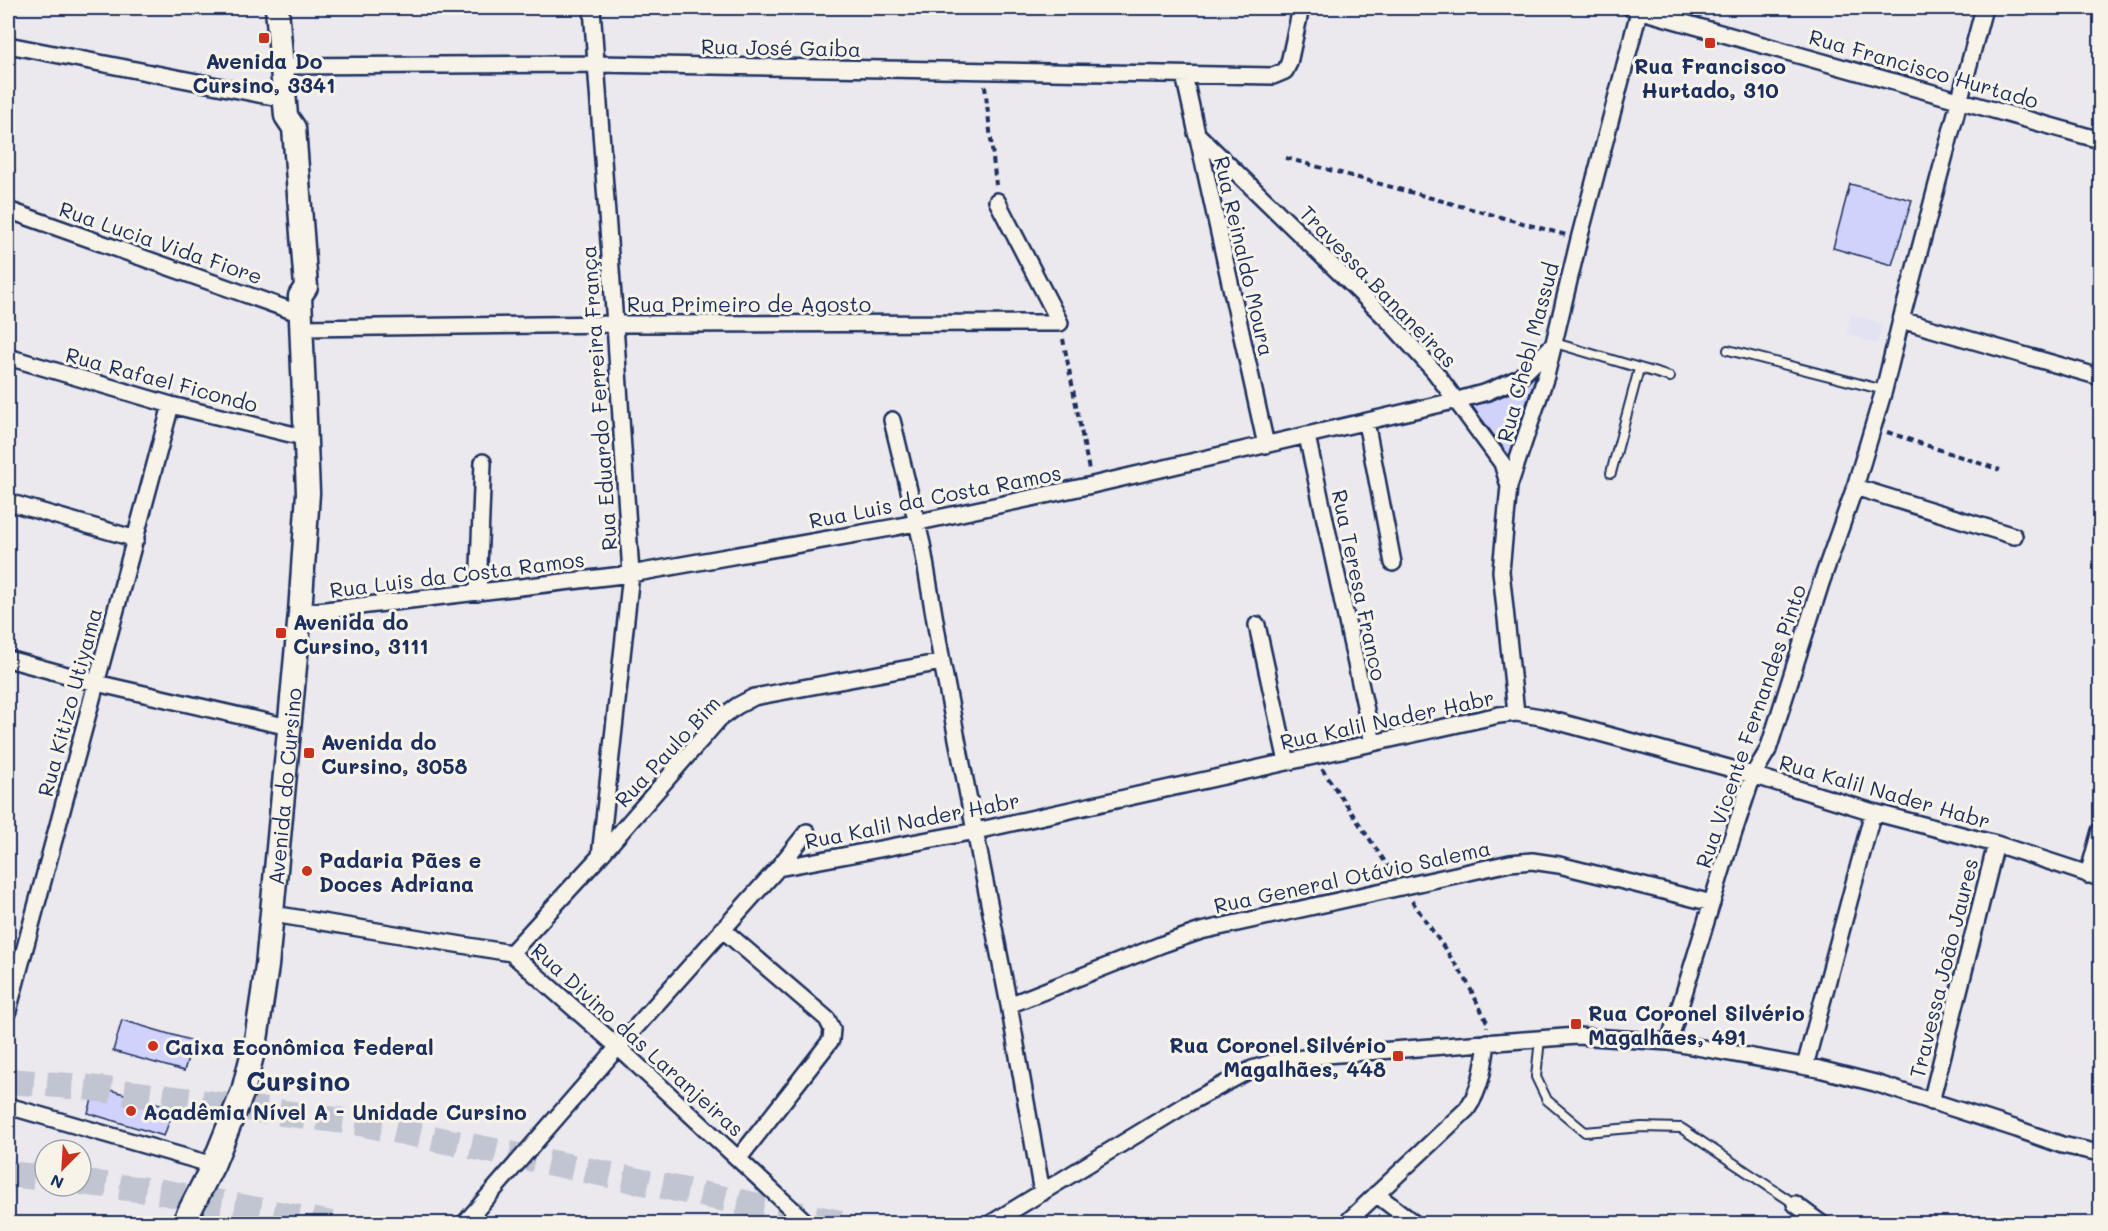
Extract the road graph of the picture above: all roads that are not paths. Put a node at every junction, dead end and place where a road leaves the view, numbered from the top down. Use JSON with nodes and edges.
{"nodes":[{"id":1,"x":277,"y":8,"type":"edge"},
{"id":2,"x":592,"y":8,"type":"edge"},
{"id":3,"x":1301,"y":8,"type":"edge"},
{"id":4,"x":1637,"y":8,"type":"edge"},
{"id":5,"x":1984,"y":8,"type":"edge"},
{"id":6,"x":8,"y":45,"type":"edge"},
{"id":7,"x":596,"y":64,"type":"junction"},
{"id":8,"x":282,"y":66,"type":"junction"},
{"id":9,"x":1184,"y":75,"type":"junction"},
{"id":10,"x":1960,"y":100,"type":"junction"},
{"id":11,"x":285,"y":108,"type":"junction"},
{"id":12,"x":1196,"y":134,"type":"junction"},
{"id":13,"x":2100,"y":140,"type":"edge"},
{"id":14,"x":997,"y":201,"type":"road end"},
{"id":15,"x":8,"y":210,"type":"edge"},
{"id":16,"x":301,"y":313,"type":"junction"},
{"id":17,"x":1901,"y":320,"type":"junction"},
{"id":18,"x":615,"y":324,"type":"junction"},
{"id":19,"x":1554,"y":343,"type":"junction"},
{"id":20,"x":1728,"y":350,"type":"dead end"},
{"id":21,"x":8,"y":357,"type":"edge"},
{"id":22,"x":1639,"y":369,"type":"junction"},
{"id":23,"x":2100,"y":376,"type":"edge"},
{"id":24,"x":1670,"y":377,"type":"dead end"},
{"id":25,"x":1884,"y":390,"type":"junction"},
{"id":26,"x":1458,"y":400,"type":"junction"},
{"id":27,"x":171,"y":405,"type":"junction"},
{"id":28,"x":892,"y":420,"type":"dead end"},
{"id":29,"x":1366,"y":422,"type":"junction"},
{"id":30,"x":1307,"y":436,"type":"junction"},
{"id":31,"x":307,"y":438,"type":"junction"},
{"id":32,"x":1266,"y":446,"type":"junction"},
{"id":33,"x":483,"y":462,"type":"dead end"},
{"id":34,"x":1611,"y":473,"type":"dead end"},
{"id":35,"x":1509,"y":486,"type":"junction"},
{"id":36,"x":1855,"y":487,"type":"junction"},
{"id":37,"x":8,"y":502,"type":"edge"},
{"id":38,"x":917,"y":523,"type":"junction"},
{"id":39,"x":2014,"y":536,"type":"dead end"},
{"id":40,"x":136,"y":539,"type":"junction"},
{"id":41,"x":1393,"y":563,"type":"dead end"},
{"id":42,"x":631,"y":574,"type":"junction"},
{"id":43,"x":478,"y":593,"type":"junction"},
{"id":44,"x":300,"y":613,"type":"junction"},
{"id":45,"x":1257,"y":625,"type":"dead end"},
{"id":46,"x":8,"y":659,"type":"edge"},
{"id":47,"x":942,"y":662,"type":"junction"},
{"id":48,"x":96,"y":683,"type":"junction"},
{"id":49,"x":1516,"y":713,"type":"junction"},
{"id":50,"x":289,"y":727,"type":"junction"},
{"id":51,"x":1373,"y":743,"type":"junction"},
{"id":52,"x":1287,"y":762,"type":"junction"},
{"id":53,"x":1753,"y":775,"type":"junction"},
{"id":54,"x":1874,"y":812,"type":"junction"},
{"id":55,"x":976,"y":831,"type":"junction"},
{"id":56,"x":2100,"y":831,"type":"edge"},
{"id":57,"x":807,"y":832,"type":"dead end"},
{"id":58,"x":1996,"y":844,"type":"junction"},
{"id":59,"x":600,"y":856,"type":"junction"},
{"id":60,"x":778,"y":868,"type":"junction"},
{"id":61,"x":2094,"y":877,"type":"edge"},
{"id":62,"x":1712,"y":903,"type":"junction"},
{"id":63,"x":273,"y":914,"type":"junction"},
{"id":64,"x":722,"y":929,"type":"junction"},
{"id":65,"x":511,"y":953,"type":"junction"},
{"id":66,"x":1009,"y":1005,"type":"junction"},
{"id":67,"x":8,"y":1011,"type":"edge"},
{"id":68,"x":1540,"y":1039,"type":"junction"},
{"id":69,"x":1487,"y":1042,"type":"junction"},
{"id":70,"x":1669,"y":1042,"type":"junction"},
{"id":71,"x":618,"y":1047,"type":"junction"},
{"id":72,"x":1806,"y":1066,"type":"junction"},
{"id":73,"x":1931,"y":1102,"type":"junction"},
{"id":74,"x":8,"y":1106,"type":"edge"},
{"id":75,"x":2100,"y":1153,"type":"edge"},
{"id":76,"x":739,"y":1158,"type":"junction"},
{"id":77,"x":213,"y":1165,"type":"junction"},
{"id":78,"x":1042,"y":1193,"type":"junction"},
{"id":79,"x":1376,"y":1194,"type":"junction"},
{"id":80,"x":1795,"y":1204,"type":"joint"},
{"id":81,"x":1814,"y":1222,"type":"edge"},
{"id":82,"x":183,"y":1224,"type":"edge"},
{"id":83,"x":464,"y":1224,"type":"edge"},
{"id":84,"x":808,"y":1224,"type":"edge"},
{"id":85,"x":990,"y":1224,"type":"edge"},
{"id":86,"x":1345,"y":1224,"type":"edge"},
{"id":87,"x":1415,"y":1224,"type":"edge"}],
"edges":[{"from":1,"to":8,"type":"main road","name":"Avenida do Cursino"},
{"from":2,"to":7,"type":"street","name":"Rua Eduardo Ferreira França"},
{"from":3,"to":9,"type":"street","name":"Rua José Gaiba"},
{"from":4,"to":10,"type":"street","name":"Rua Francisco Hurtado"},
{"from":4,"to":19,"type":"street","name":"Rua Chebl Massud"},
{"from":5,"to":10,"type":"street","name":"Rua Vicente Fernandes Pinto"},
{"from":6,"to":11,"type":"street"},
{"from":7,"to":8,"type":"street","name":"Rua José Gaiba"},
{"from":7,"to":9,"type":"street","name":"Rua José Gaiba"},
{"from":7,"to":18,"type":"street","name":"Rua Eduardo Ferreira França"},
{"from":8,"to":11,"type":"main road","name":"Avenida do Cursino"},
{"from":9,"to":12,"type":"street","name":"Rua Reinaldo Moura"},
{"from":10,"to":13,"type":"street","name":"Rua Francisco Hurtado"},
{"from":10,"to":17,"type":"street","name":"Rua Vicente Fernandes Pinto"},
{"from":11,"to":16,"type":"main road","name":"Avenida do Cursino"},
{"from":12,"to":26,"type":"street","name":"Travessa Bananeiras"},
{"from":12,"to":32,"type":"street","name":"Rua Reinaldo Moura"},
{"from":14,"to":18,"type":"street","name":"Rua Primeiro de Agosto"},
{"from":15,"to":16,"type":"street","name":"Rua Lucia Vida Fiore"},
{"from":16,"to":18,"type":"street","name":"Rua Primeiro de Agosto"},
{"from":16,"to":31,"type":"main road","name":"Avenida do Cursino"},
{"from":17,"to":23,"type":"street"},
{"from":17,"to":25,"type":"street","name":"Rua Vicente Fernandes Pinto"},
{"from":18,"to":42,"type":"street","name":"Rua Eduardo Ferreira França"},
{"from":19,"to":22,"type":"lane"},
{"from":19,"to":26,"type":"street","name":"Rua Luis da Costa Ramos"},
{"from":19,"to":35,"type":"street","name":"Rua Chebl Massud"},
{"from":20,"to":25,"type":"lane"},
{"from":21,"to":27,"type":"street","name":"Rua Rafael Ficondo"},
{"from":22,"to":24,"type":"lane"},
{"from":22,"to":34,"type":"lane"},
{"from":25,"to":36,"type":"street","name":"Rua Vicente Fernandes Pinto"},
{"from":26,"to":29,"type":"street","name":"Rua Luis da Costa Ramos"},
{"from":26,"to":35,"type":"street","name":"Travessa Bananeiras"},
{"from":27,"to":31,"type":"street","name":"Rua Rafael Ficondo"},
{"from":27,"to":40,"type":"street","name":"Rua Kitizo Utiyama"},
{"from":28,"to":38,"type":"street"},
{"from":29,"to":30,"type":"street","name":"Rua Luis da Costa Ramos"},
{"from":29,"to":41,"type":"street"},
{"from":30,"to":32,"type":"street","name":"Rua Luis da Costa Ramos"},
{"from":30,"to":51,"type":"street","name":"Rua Teresa Franco"},
{"from":31,"to":44,"type":"main road","name":"Avenida do Cursino"},
{"from":32,"to":38,"type":"street","name":"Rua Luis da Costa Ramos"},
{"from":33,"to":43,"type":"street"},
{"from":35,"to":49,"type":"street","name":"Rua Chebl Massud"},
{"from":36,"to":39,"type":"street"},
{"from":36,"to":53,"type":"street","name":"Rua Vicente Fernandes Pinto"},
{"from":37,"to":40,"type":"street"},
{"from":38,"to":42,"type":"street","name":"Rua Luis da Costa Ramos"},
{"from":38,"to":47,"type":"street"},
{"from":40,"to":48,"type":"street","name":"Rua Kitizo Utiyama"},
{"from":42,"to":43,"type":"street","name":"Rua Luis da Costa Ramos"},
{"from":42,"to":59,"type":"street","name":"Rua Eduardo Ferreira França"},
{"from":43,"to":44,"type":"street","name":"Rua Luis da Costa Ramos"},
{"from":44,"to":50,"type":"main road","name":"Avenida do Cursino"},
{"from":45,"to":52,"type":"street"},
{"from":46,"to":48,"type":"street"},
{"from":47,"to":55,"type":"street"},
{"from":47,"to":59,"type":"street","name":"Rua Paulo Bim"},
{"from":48,"to":50,"type":"street"},
{"from":48,"to":67,"type":"street","name":"Rua Kitizo Utiyama"},
{"from":49,"to":51,"type":"street","name":"Rua Kalil Nader Habr"},
{"from":49,"to":53,"type":"street","name":"Rua Kalil Nader Habr"},
{"from":50,"to":63,"type":"main road","name":"Avenida do Cursino"},
{"from":51,"to":52,"type":"street","name":"Rua Kalil Nader Habr"},
{"from":52,"to":55,"type":"street","name":"Rua Kalil Nader Habr"},
{"from":53,"to":54,"type":"street","name":"Rua Kalil Nader Habr"},
{"from":53,"to":62,"type":"street","name":"Rua Vicente Fernandes Pinto"},
{"from":54,"to":58,"type":"street","name":"Rua Kalil Nader Habr"},
{"from":54,"to":72,"type":"street"},
{"from":55,"to":60,"type":"street","name":"Rua Kalil Nader Habr"},
{"from":55,"to":66,"type":"street"},
{"from":56,"to":61,"type":"street"},
{"from":57,"to":60,"type":"street","name":"Rua Kalil Nader Habr"},
{"from":58,"to":61,"type":"street","name":"Rua Kalil Nader Habr"},
{"from":58,"to":73,"type":"street","name":"Travessa João Jaures"},
{"from":59,"to":65,"type":"street","name":"Rua Paulo Bim"},
{"from":60,"to":64,"type":"street","name":"Rua Kalil Nader Habr"},
{"from":62,"to":66,"type":"street","name":"Rua General Otávio Salema"},
{"from":62,"to":70,"type":"street","name":"Rua Vicente Fernandes Pinto"},
{"from":63,"to":65,"type":"street","name":"Rua Divino das Laranjeiras"},
{"from":63,"to":77,"type":"main road","name":"Avenida do Cursino"},
{"from":64,"to":71,"type":"street","name":"Rua Kalil Nader Habr"},
{"from":64,"to":76,"type":"street"},
{"from":65,"to":71,"type":"street","name":"Rua Divino das Laranjeiras"},
{"from":66,"to":78,"type":"street"},
{"from":68,"to":69,"type":"street"},
{"from":68,"to":70,"type":"street"},
{"from":68,"to":80,"type":"lane"},
{"from":69,"to":78,"type":"street"},
{"from":69,"to":79,"type":"street"},
{"from":70,"to":72,"type":"street"},
{"from":71,"to":76,"type":"street","name":"Rua Divino das Laranjeiras"},
{"from":71,"to":83,"type":"street","name":"Rua Kalil Nader Habr"},
{"from":72,"to":73,"type":"street"},
{"from":73,"to":75,"type":"street"},
{"from":74,"to":77,"type":"street"},
{"from":76,"to":84,"type":"street","name":"Rua Divino das Laranjeiras"},
{"from":77,"to":82,"type":"main road","name":"Avenida do Cursino"},
{"from":78,"to":85,"type":"street"},
{"from":79,"to":86,"type":"street"},
{"from":79,"to":87,"type":"street"},
{"from":80,"to":81,"type":"street"}]}
